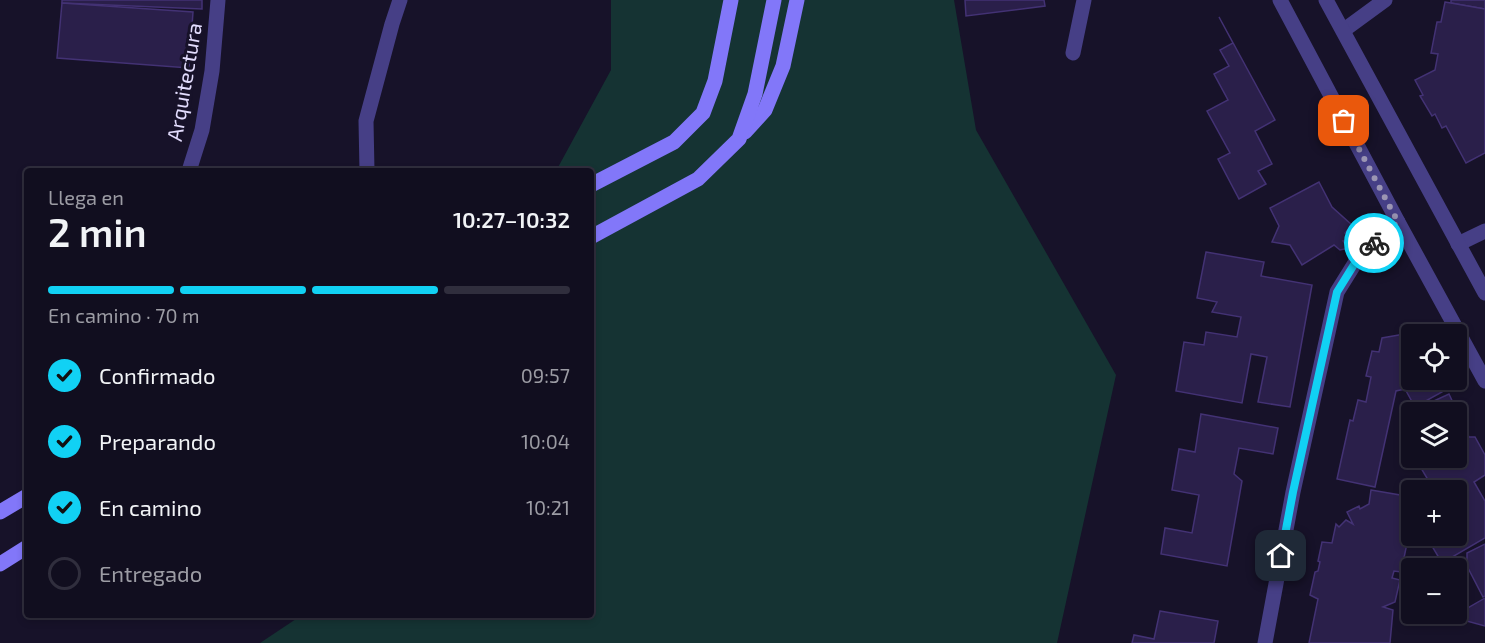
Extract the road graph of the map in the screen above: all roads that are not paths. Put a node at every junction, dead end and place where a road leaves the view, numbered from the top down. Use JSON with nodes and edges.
{"nodes":[{"id":1,"x":218,"y":0,"type":"edge"},
{"id":2,"x":400,"y":0,"type":"edge"},
{"id":3,"x":731,"y":0,"type":"edge"},
{"id":4,"x":774,"y":0,"type":"edge"},
{"id":5,"x":797,"y":0,"type":"edge"},
{"id":6,"x":1084,"y":0,"type":"edge"},
{"id":7,"x":1280,"y":0,"type":"edge"},
{"id":8,"x":1326,"y":0,"type":"edge"},
{"id":9,"x":1385,"y":0,"type":"edge"},
{"id":10,"x":1344,"y":30,"type":"junction"},
{"id":11,"x":1073,"y":53,"type":"dead end"},
{"id":12,"x":739,"y":139,"type":"junction"},
{"id":13,"x":190,"y":168,"type":"edge"},
{"id":14,"x":367,"y":168,"type":"edge"},
{"id":15,"x":594,"y":183,"type":"edge"},
{"id":16,"x":1398,"y":222,"type":"junction"},
{"id":17,"x":1485,"y":231,"type":"edge"},
{"id":18,"x":594,"y":235,"type":"edge"},
{"id":19,"x":1458,"y":244,"type":"junction"},
{"id":20,"x":1485,"y":293,"type":"edge"},
{"id":21,"x":1485,"y":381,"type":"edge"},
{"id":22,"x":24,"y":498,"type":"edge"},
{"id":23,"x":0,"y":512,"type":"edge"},
{"id":24,"x":24,"y":550,"type":"edge"},
{"id":25,"x":0,"y":564,"type":"edge"},
{"id":26,"x":1265,"y":643,"type":"edge"}],
"edges":[{"from":1,"to":13,"type":"street","name":"Arquitectura"},
{"from":2,"to":14,"type":"street"},
{"from":3,"to":15,"type":"main road"},
{"from":4,"to":12,"type":"main road"},
{"from":5,"to":12,"type":"main road"},
{"from":6,"to":11,"type":"street"},
{"from":7,"to":16,"type":"street"},
{"from":8,"to":10,"type":"street"},
{"from":9,"to":10,"type":"street"},
{"from":10,"to":19,"type":"street"},
{"from":12,"to":18,"type":"main road"},
{"from":16,"to":21,"type":"street"},
{"from":16,"to":26,"type":"street"},
{"from":17,"to":19,"type":"street"},
{"from":19,"to":20,"type":"street"},
{"from":22,"to":23,"type":"main road"},
{"from":24,"to":25,"type":"main road"}]}
